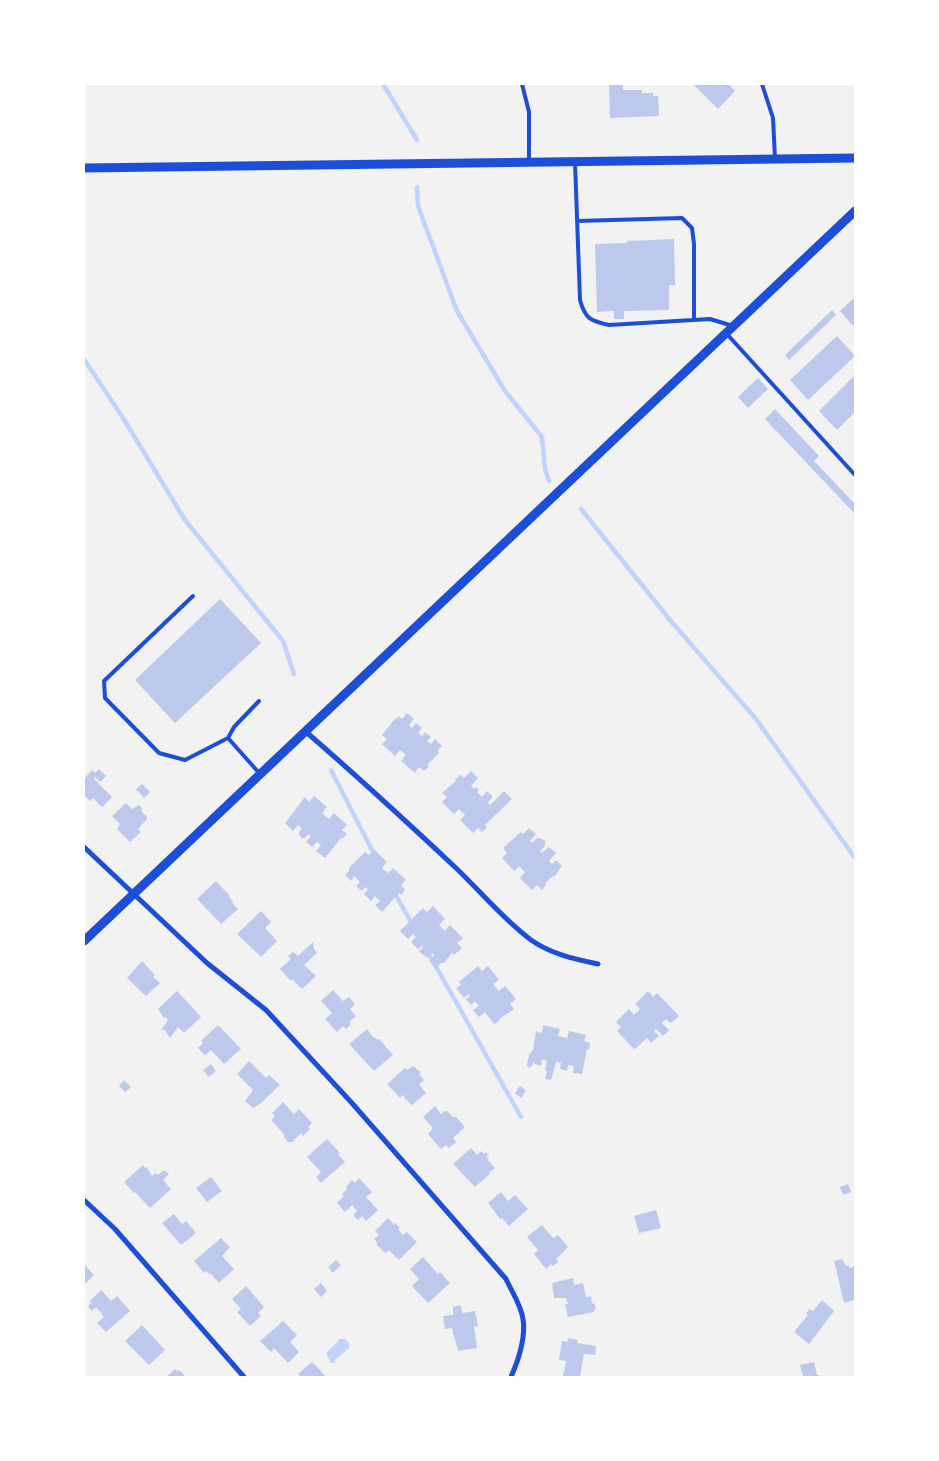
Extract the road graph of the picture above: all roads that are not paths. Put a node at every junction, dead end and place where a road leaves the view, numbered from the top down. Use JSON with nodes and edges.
{"nodes":[{"id":1,"x":522,"y":84,"type":"edge"},
{"id":2,"x":762,"y":84,"type":"edge"},
{"id":3,"x":855,"y":158,"type":"edge"},
{"id":4,"x":775,"y":159,"type":"junction"},
{"id":5,"x":529,"y":162,"type":"junction"},
{"id":6,"x":575,"y":162,"type":"junction"},
{"id":7,"x":84,"y":168,"type":"edge"},
{"id":8,"x":855,"y":211,"type":"edge"},
{"id":9,"x":577,"y":221,"type":"junction"},
{"id":10,"x":694,"y":320,"type":"junction"},
{"id":11,"x":734,"y":326,"type":"junction"},
{"id":12,"x":726,"y":333,"type":"junction"},
{"id":13,"x":855,"y":475,"type":"edge"},
{"id":14,"x":193,"y":596,"type":"dead end"},
{"id":15,"x":259,"y":701,"type":"dead end"},
{"id":16,"x":305,"y":731,"type":"junction"},
{"id":17,"x":228,"y":738,"type":"junction"},
{"id":18,"x":260,"y":774,"type":"junction"},
{"id":19,"x":84,"y":847,"type":"edge"},
{"id":20,"x":134,"y":894,"type":"junction"},
{"id":21,"x":84,"y":942,"type":"edge"},
{"id":22,"x":598,"y":964,"type":"dead end"},
{"id":23,"x":84,"y":1200,"type":"edge"},
{"id":24,"x":244,"y":1377,"type":"edge"},
{"id":25,"x":511,"y":1377,"type":"edge"}],
"edges":[{"from":1,"to":5,"type":"lane"},
{"from":2,"to":4,"type":"lane"},
{"from":3,"to":4,"type":"street"},
{"from":4,"to":6,"type":"street"},
{"from":5,"to":6,"type":"street"},
{"from":5,"to":7,"type":"street"},
{"from":6,"to":9,"type":"lane"},
{"from":8,"to":11,"type":"street"},
{"from":9,"to":10,"type":"lane"},
{"from":9,"to":10,"type":"lane"},
{"from":10,"to":11,"type":"lane"},
{"from":11,"to":12,"type":"street"},
{"from":12,"to":13,"type":"lane"},
{"from":12,"to":16,"type":"street"},
{"from":14,"to":17,"type":"lane"},
{"from":15,"to":17,"type":"lane"},
{"from":16,"to":18,"type":"street"},
{"from":16,"to":22,"type":"street"},
{"from":17,"to":18,"type":"lane"},
{"from":18,"to":20,"type":"street"},
{"from":19,"to":20,"type":"street"},
{"from":20,"to":21,"type":"street"},
{"from":20,"to":25,"type":"street"},
{"from":23,"to":24,"type":"street"}]}
